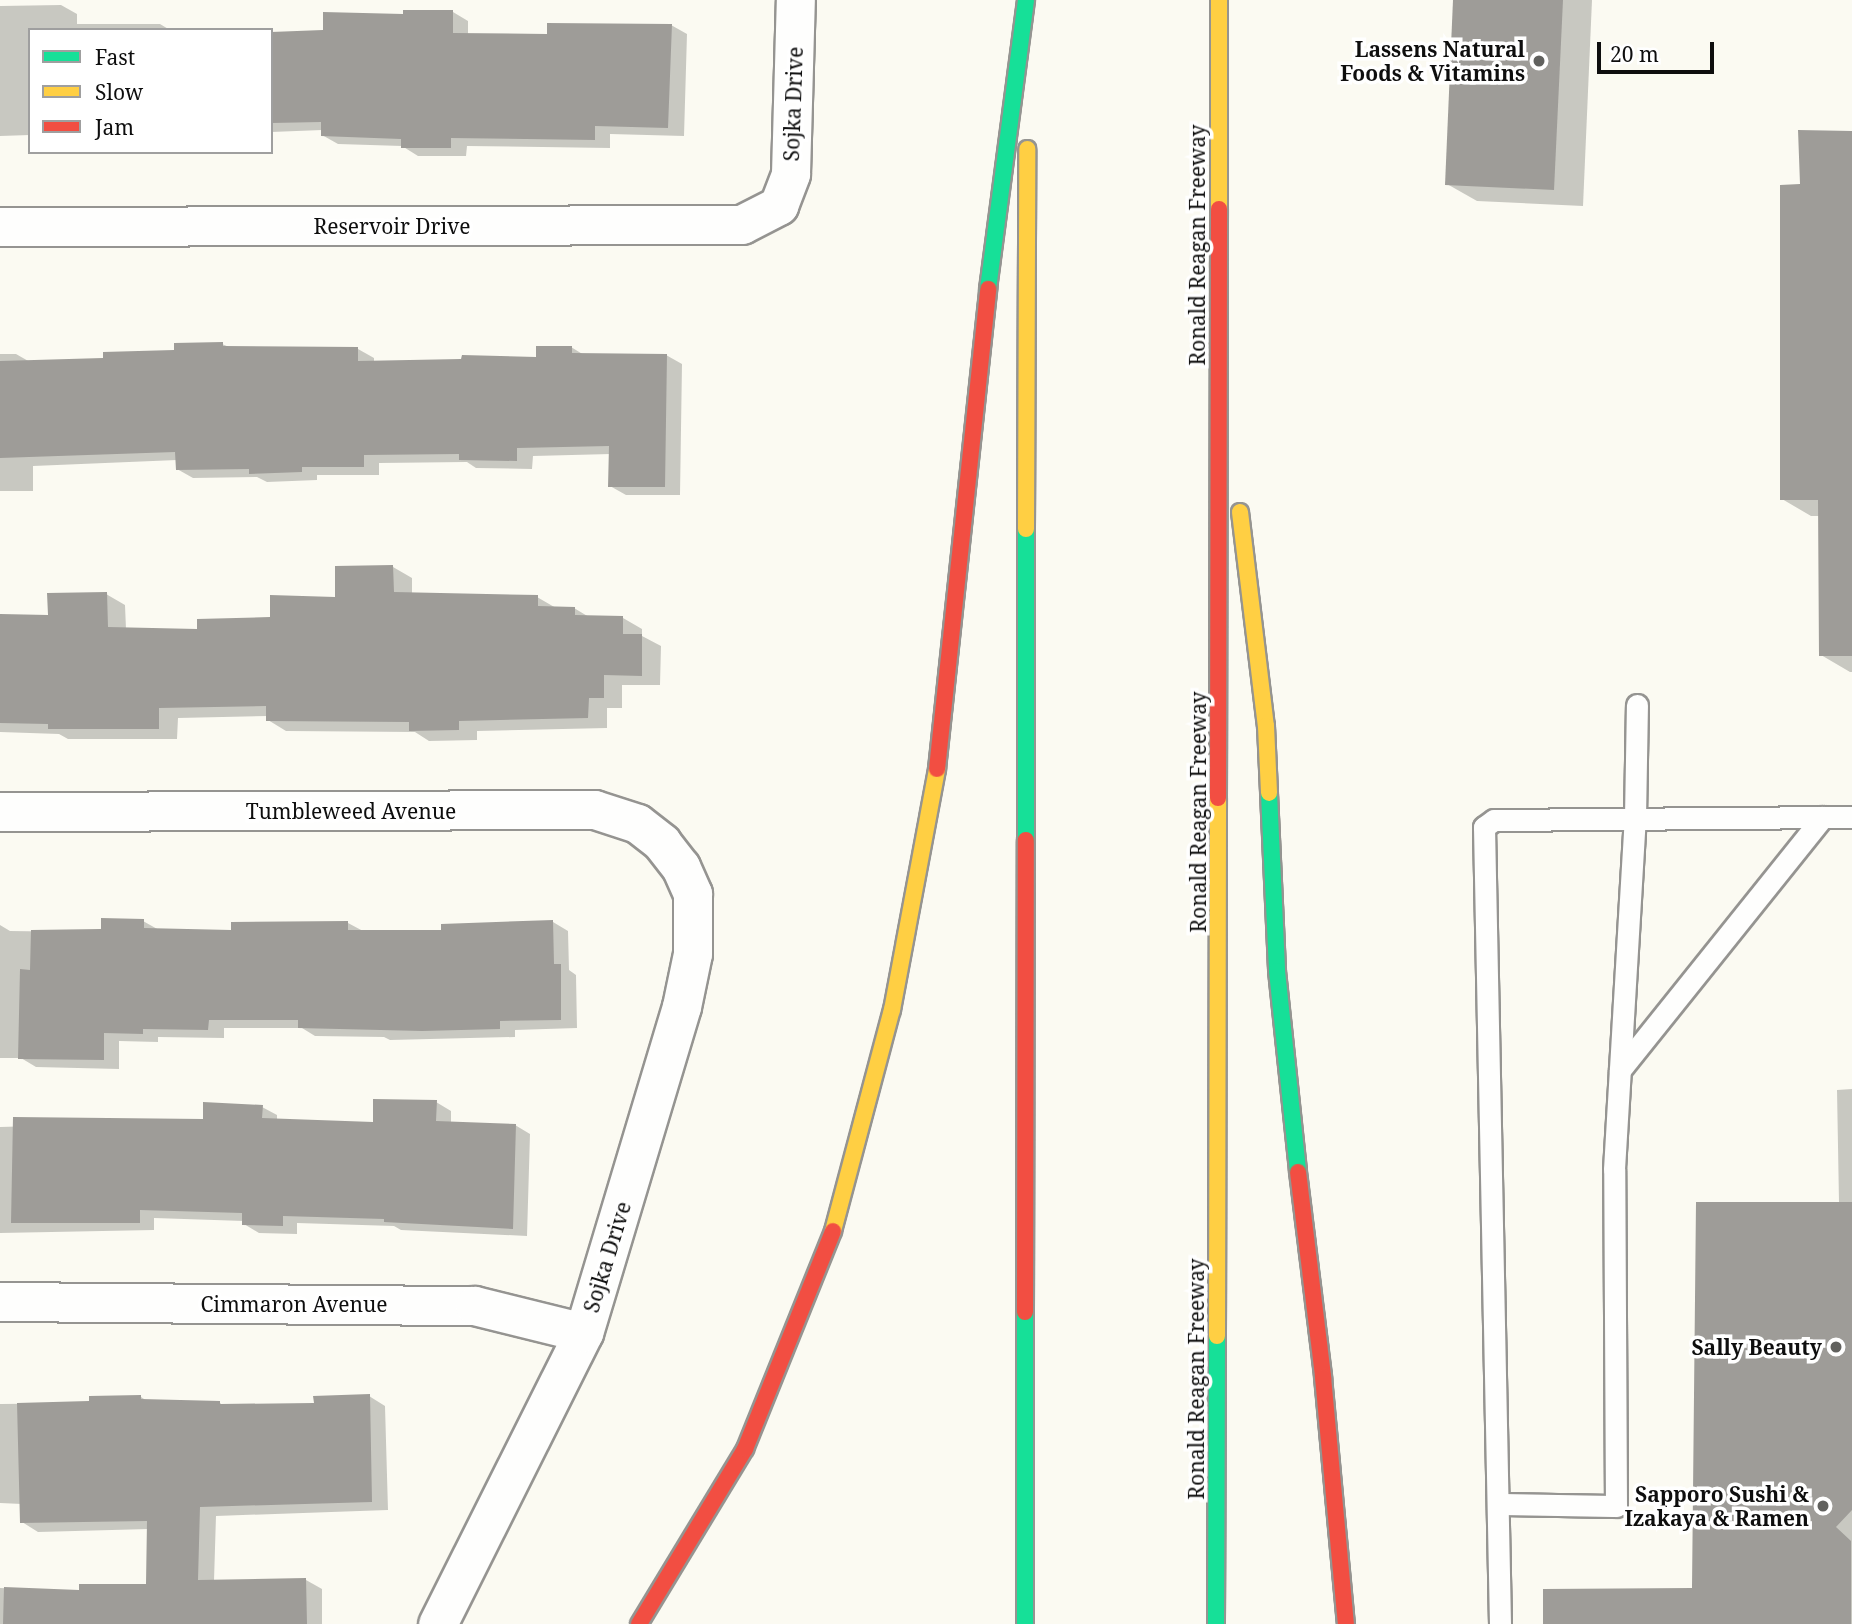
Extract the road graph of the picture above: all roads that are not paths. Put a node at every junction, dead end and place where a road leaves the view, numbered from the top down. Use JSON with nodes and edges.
{"nodes":[{"id":1,"x":796,"y":0,"type":"edge"},
{"id":2,"x":1026,"y":0,"type":"edge"},
{"id":3,"x":1219,"y":0,"type":"edge"},
{"id":4,"x":779,"y":206,"type":"joint"},
{"id":5,"x":0,"y":226,"type":"edge"},
{"id":6,"x":1218,"y":338,"type":"junction"},
{"id":7,"x":1637,"y":705,"type":"dead end"},
{"id":8,"x":0,"y":812,"type":"edge"},
{"id":9,"x":1634,"y":817,"type":"junction"},
{"id":10,"x":1823,"y":817,"type":"junction"},
{"id":11,"x":1852,"y":817,"type":"edge"},
{"id":12,"x":681,"y":867,"type":"joint"},
{"id":13,"x":1619,"y":1070,"type":"junction"},
{"id":14,"x":0,"y":1302,"type":"edge"},
{"id":15,"x":584,"y":1333,"type":"junction"},
{"id":16,"x":1499,"y":1504,"type":"junction"},
{"id":17,"x":438,"y":1624,"type":"edge"},
{"id":18,"x":639,"y":1624,"type":"edge"},
{"id":19,"x":1025,"y":1624,"type":"edge"},
{"id":20,"x":1216,"y":1624,"type":"edge"},
{"id":21,"x":1346,"y":1624,"type":"edge"},
{"id":22,"x":1500,"y":1624,"type":"edge"}],
"edges":[{"from":1,"to":4,"type":"street","name":"Sojka Drive"},
{"from":2,"to":18,"type":"highway"},
{"from":2,"to":19,"type":"highway"},
{"from":3,"to":6,"type":"highway","name":"Ronald Reagan Freeway"},
{"from":4,"to":5,"type":"street","name":"Reservoir Drive"},
{"from":6,"to":20,"type":"highway","name":"Ronald Reagan Freeway"},
{"from":6,"to":21,"type":"highway"},
{"from":7,"to":9,"type":"lane"},
{"from":8,"to":12,"type":"street","name":"Tumbleweed Avenue"},
{"from":9,"to":10,"type":"lane"},
{"from":9,"to":13,"type":"lane"},
{"from":9,"to":16,"type":"lane"},
{"from":10,"to":11,"type":"lane"},
{"from":10,"to":13,"type":"lane"},
{"from":12,"to":15,"type":"street","name":"Sojka Drive"},
{"from":13,"to":16,"type":"lane"},
{"from":14,"to":15,"type":"street","name":"Cimmaron Avenue"},
{"from":15,"to":17,"type":"street","name":"Sojka Drive"},
{"from":16,"to":22,"type":"lane"}]}
